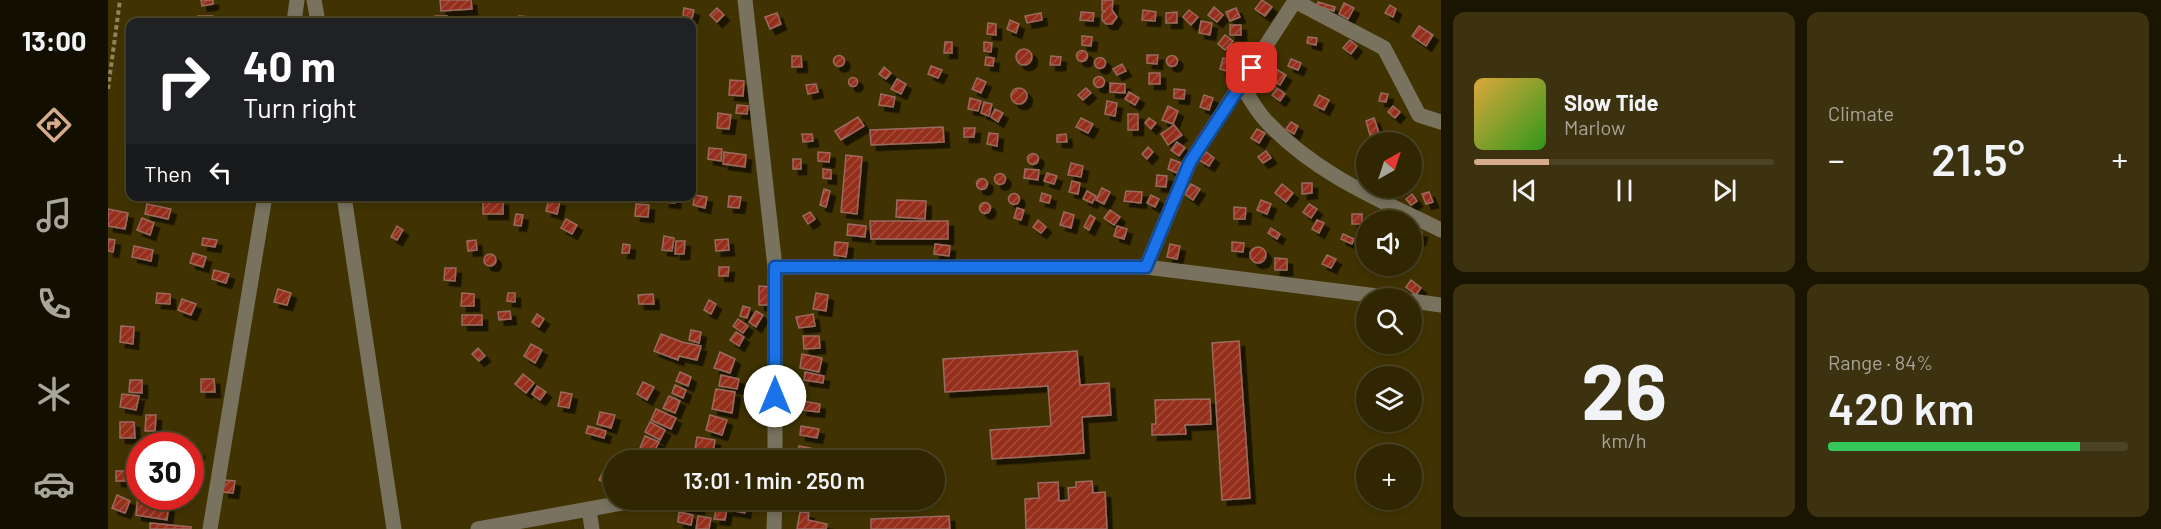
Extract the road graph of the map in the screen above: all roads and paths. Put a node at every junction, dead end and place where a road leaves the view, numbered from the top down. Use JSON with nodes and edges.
{"nodes":[{"id":1,"x":120,"y":0,"type":"edge"},
{"id":2,"x":297,"y":0,"type":"edge"},
{"id":3,"x":314,"y":0,"type":"edge"},
{"id":4,"x":745,"y":0,"type":"edge"},
{"id":5,"x":295,"y":18,"type":"edge"},
{"id":6,"x":317,"y":18,"type":"edge"},
{"id":7,"x":1241,"y":84,"type":"junction"},
{"id":8,"x":108,"y":89,"type":"edge"},
{"id":9,"x":1441,"y":122,"type":"edge"},
{"id":10,"x":264,"y":201,"type":"edge"},
{"id":11,"x":345,"y":201,"type":"edge"},
{"id":12,"x":1441,"y":230,"type":"edge"},
{"id":13,"x":775,"y":267,"type":"junction"},
{"id":14,"x":1146,"y":267,"type":"junction"},
{"id":15,"x":1356,"y":293,"type":"edge"},
{"id":16,"x":1422,"y":302,"type":"edge"},
{"id":17,"x":1441,"y":305,"type":"edge"},
{"id":18,"x":776,"y":450,"type":"edge"},
{"id":19,"x":603,"y":507,"type":"edge"},
{"id":20,"x":589,"y":510,"type":"junction"},
{"id":21,"x":775,"y":510,"type":"edge"},
{"id":22,"x":210,"y":529,"type":"edge"},
{"id":23,"x":394,"y":529,"type":"edge"},
{"id":24,"x":478,"y":529,"type":"edge"},
{"id":25,"x":592,"y":529,"type":"edge"},
{"id":26,"x":774,"y":529,"type":"edge"}],
"edges":[{"from":1,"to":8,"type":"path"},
{"from":2,"to":5,"type":"street"},
{"from":3,"to":6,"type":"street"},
{"from":4,"to":13,"type":"street"},
{"from":7,"to":9,"type":"street"},
{"from":7,"to":12,"type":"street"},
{"from":7,"to":14,"type":"street"},
{"from":10,"to":22,"type":"street"},
{"from":11,"to":23,"type":"street"},
{"from":13,"to":14,"type":"street"},
{"from":13,"to":18,"type":"street"},
{"from":14,"to":15,"type":"street"},
{"from":16,"to":17,"type":"street"},
{"from":19,"to":20,"type":"street"},
{"from":20,"to":24,"type":"street"},
{"from":20,"to":25,"type":"street"},
{"from":21,"to":26,"type":"street"}]}
